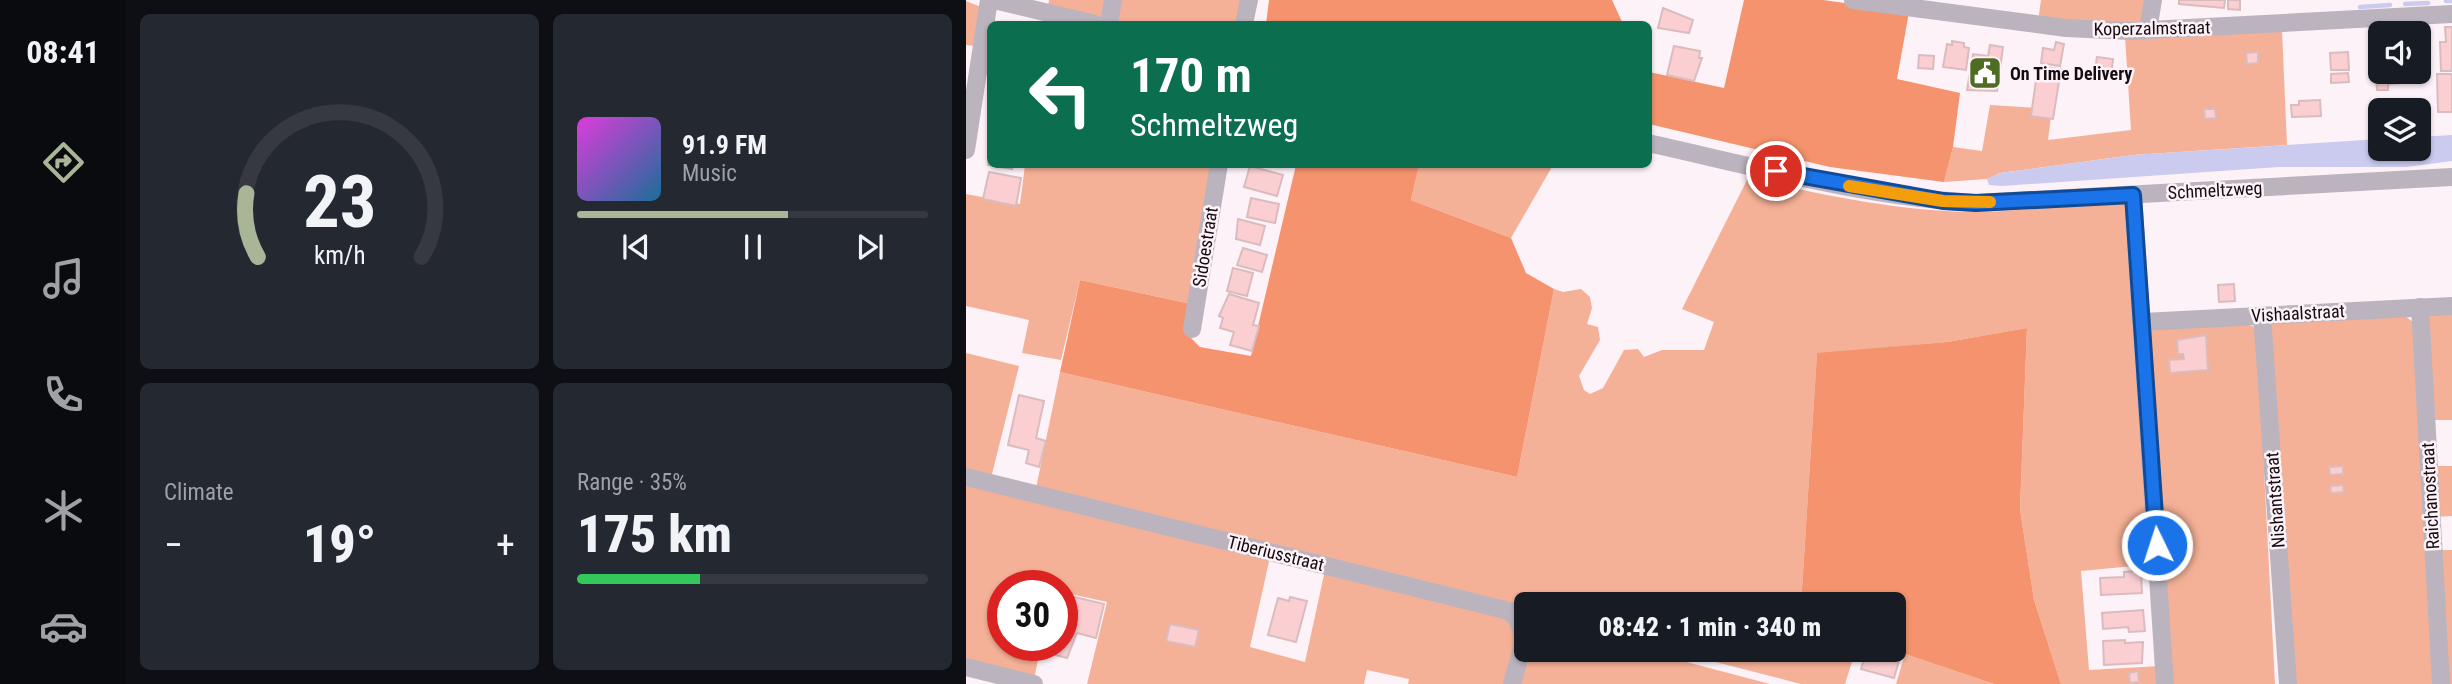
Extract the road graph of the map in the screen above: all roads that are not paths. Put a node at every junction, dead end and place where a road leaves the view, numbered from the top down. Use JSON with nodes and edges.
{"nodes":[{"id":1,"x":992,"y":0,"type":"edge"},
{"id":2,"x":1113,"y":0,"type":"edge"},
{"id":3,"x":1249,"y":0,"type":"edge"},
{"id":4,"x":1853,"y":0,"type":"edge"},
{"id":5,"x":2153,"y":0,"type":"edge"},
{"id":6,"x":2452,"y":14,"type":"edge"},
{"id":7,"x":988,"y":21,"type":"edge"},
{"id":8,"x":1082,"y":21,"type":"edge"},
{"id":9,"x":1110,"y":21,"type":"edge"},
{"id":10,"x":1245,"y":21,"type":"edge"},
{"id":11,"x":987,"y":29,"type":"edge"},
{"id":12,"x":2148,"y":30,"type":"junction"},
{"id":13,"x":1652,"y":144,"type":"edge"},
{"id":14,"x":966,"y":150,"type":"edge"},
{"id":15,"x":1218,"y":168,"type":"edge"},
{"id":16,"x":2452,"y":177,"type":"edge"},
{"id":17,"x":2133,"y":195,"type":"junction"},
{"id":18,"x":2452,"y":306,"type":"edge"},
{"id":19,"x":2420,"y":307,"type":"junction"},
{"id":20,"x":2262,"y":315,"type":"junction"},
{"id":21,"x":2143,"y":322,"type":"junction"},
{"id":22,"x":1192,"y":329,"type":"dead end"},
{"id":23,"x":966,"y":477,"type":"edge"},
{"id":24,"x":966,"y":667,"type":"edge"},
{"id":25,"x":1034,"y":684,"type":"edge"},
{"id":26,"x":1512,"y":684,"type":"edge"},
{"id":27,"x":2165,"y":684,"type":"edge"},
{"id":28,"x":2288,"y":684,"type":"edge"},
{"id":29,"x":2441,"y":684,"type":"edge"}],
"edges":[{"from":1,"to":7,"type":"street"},
{"from":1,"to":8,"type":"street"},
{"from":2,"to":9,"type":"street"},
{"from":3,"to":10,"type":"street"},
{"from":4,"to":12,"type":"street","name":"Koperzalmstraat"},
{"from":5,"to":12,"type":"street"},
{"from":6,"to":12,"type":"street","name":"Koperzalmstraat"},
{"from":11,"to":14,"type":"street"},
{"from":13,"to":17,"type":"street","name":"Schmeltzweg"},
{"from":15,"to":22,"type":"street","name":"Sidoestraat"},
{"from":16,"to":17,"type":"street","name":"Schmeltzweg"},
{"from":17,"to":21,"type":"street"},
{"from":18,"to":19,"type":"street","name":"Vishaalstraat"},
{"from":19,"to":20,"type":"street","name":"Vishaalstraat"},
{"from":19,"to":29,"type":"street","name":"Raichanostraat"},
{"from":20,"to":21,"type":"street","name":"Vishaalstraat"},
{"from":20,"to":28,"type":"street","name":"Nishantstraat"},
{"from":21,"to":27,"type":"street"},
{"from":23,"to":26,"type":"street","name":"Tiberiusstraat"},
{"from":24,"to":25,"type":"street"}]}
